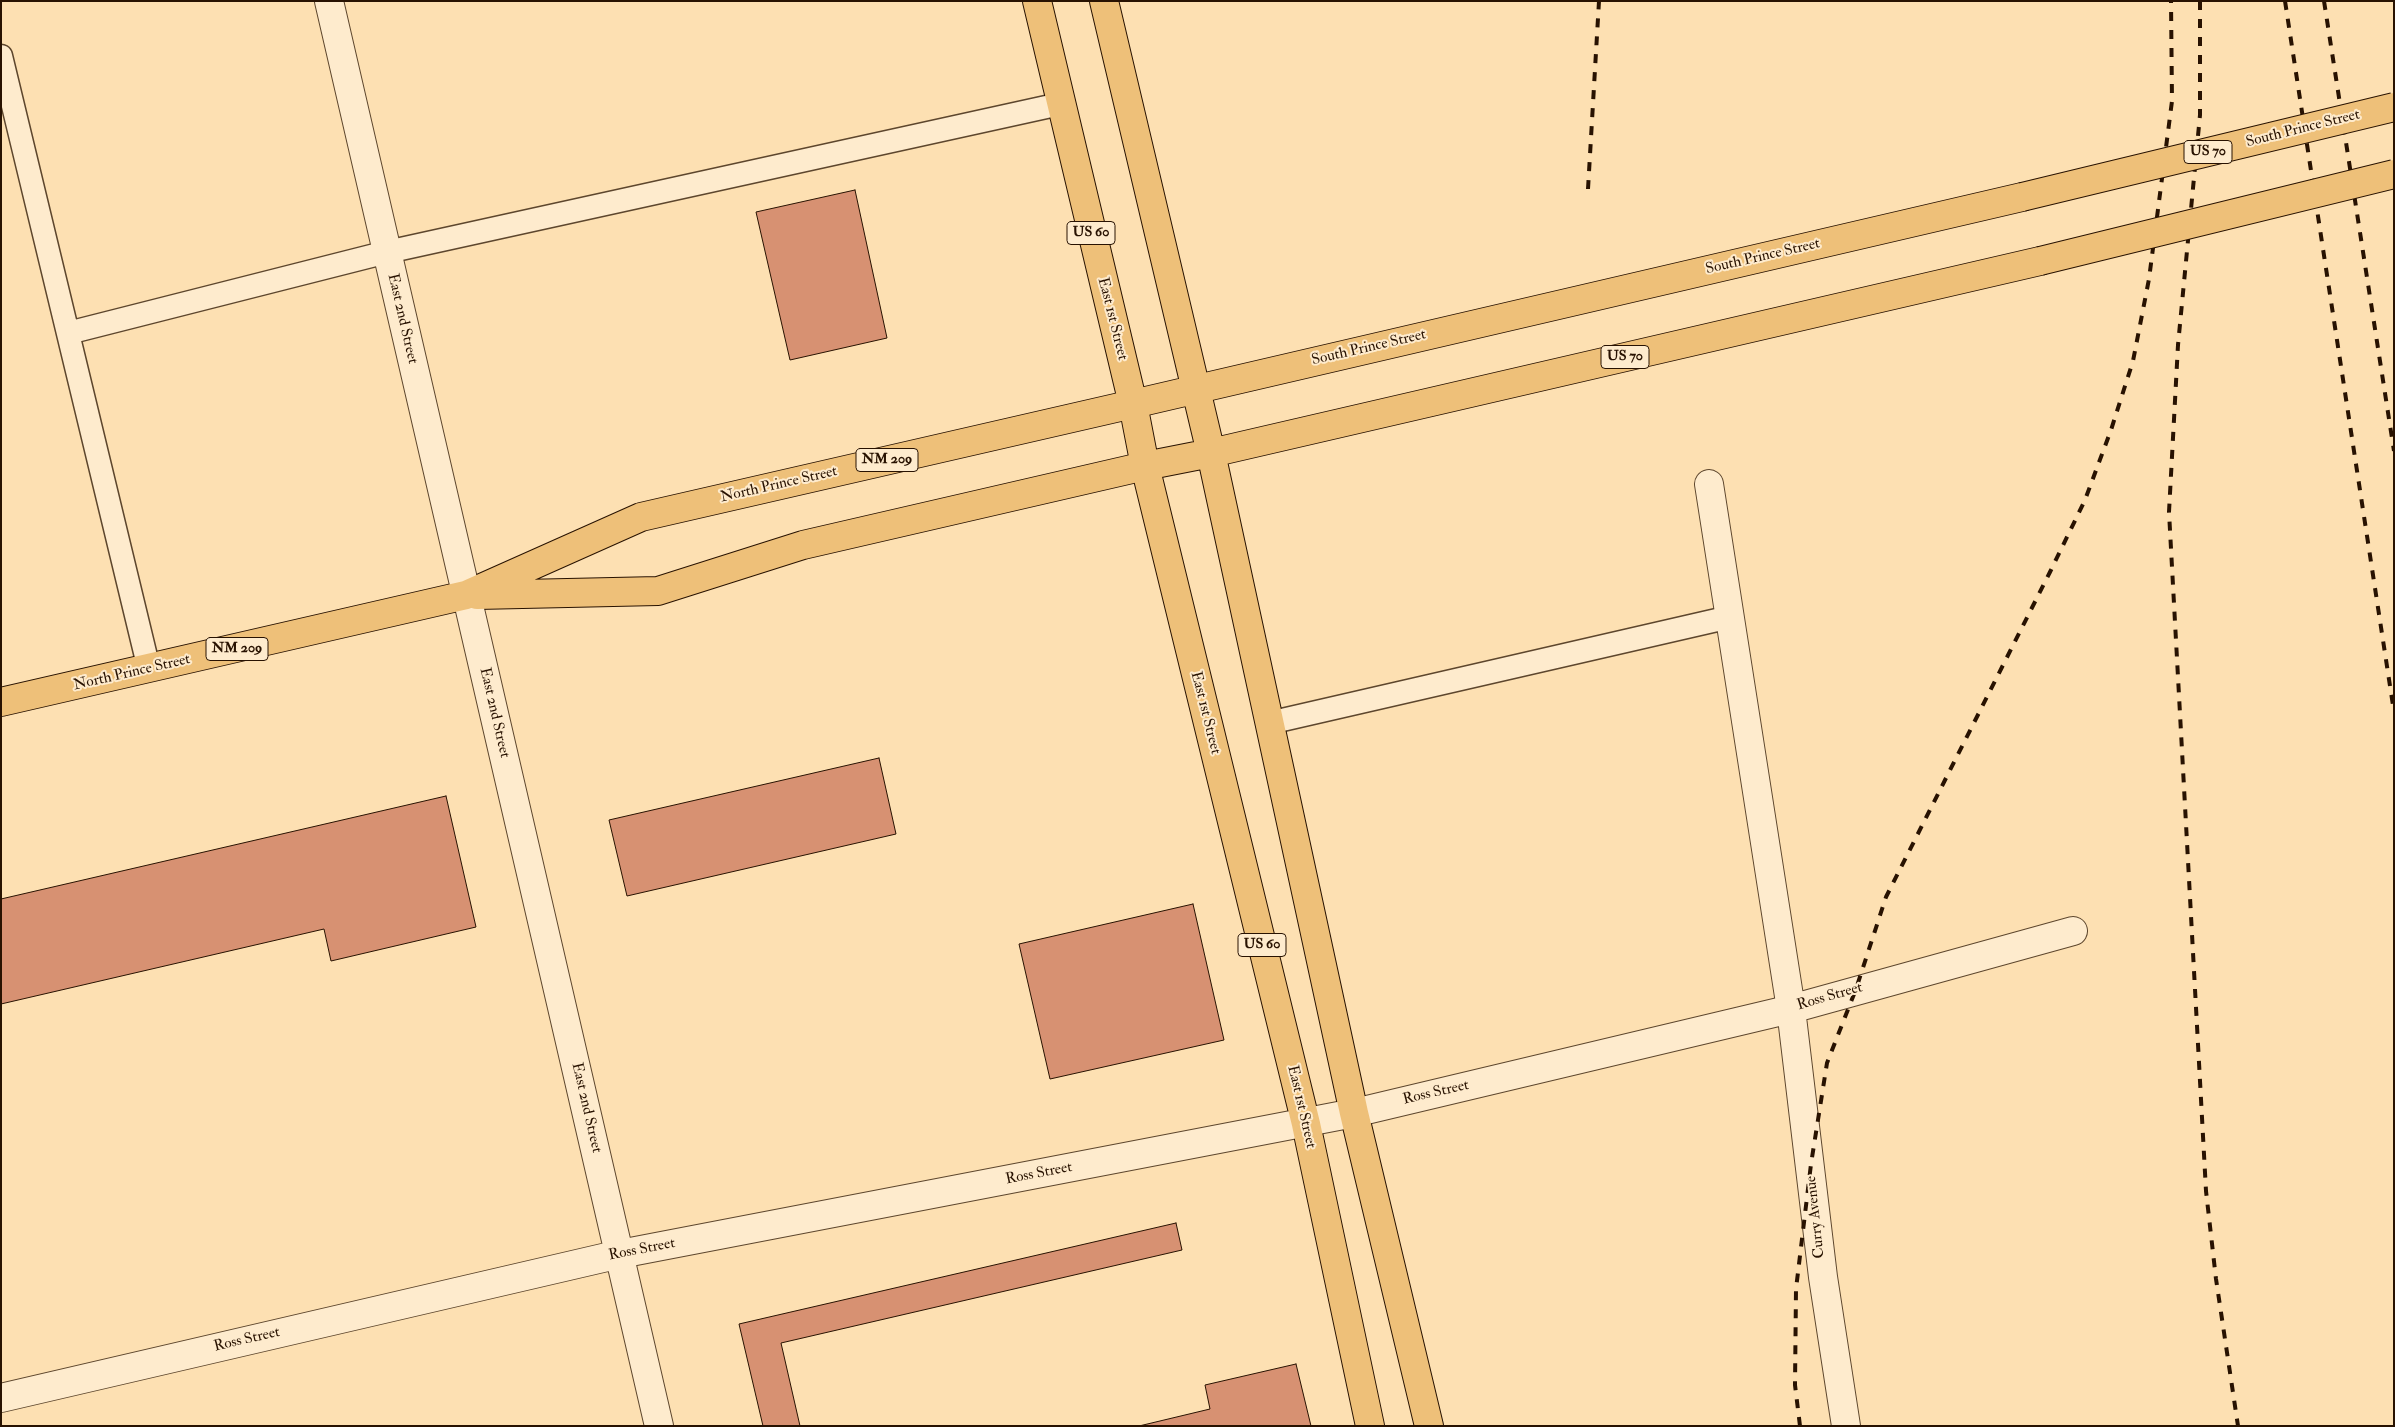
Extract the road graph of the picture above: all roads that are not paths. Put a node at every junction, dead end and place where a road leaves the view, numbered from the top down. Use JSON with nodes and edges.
{"nodes":[{"id":1,"x":329,"y":1,"type":"edge"},
{"id":2,"x":1036,"y":1,"type":"edge"},
{"id":3,"x":1104,"y":1,"type":"edge"},
{"id":4,"x":1,"y":56,"type":"edge"},
{"id":5,"x":1060,"y":104,"type":"junction"},
{"id":6,"x":2394,"y":107,"type":"edge"},
{"id":7,"x":2394,"y":174,"type":"edge"},
{"id":8,"x":387,"y":252,"type":"junction"},
{"id":9,"x":68,"y":333,"type":"junction"},
{"id":10,"x":1194,"y":389,"type":"junction"},
{"id":11,"x":1132,"y":404,"type":"junction"},
{"id":12,"x":1211,"y":453,"type":"junction"},
{"id":13,"x":1145,"y":466,"type":"junction"},
{"id":14,"x":1709,"y":484,"type":"dead end"},
{"id":15,"x":466,"y":595,"type":"junction"},
{"id":16,"x":1730,"y":617,"type":"junction"},
{"id":17,"x":149,"y":669,"type":"junction"},
{"id":18,"x":1,"y":702,"type":"edge"},
{"id":19,"x":1269,"y":723,"type":"junction"},
{"id":20,"x":2073,"y":931,"type":"dead end"},
{"id":21,"x":1791,"y":1009,"type":"junction"},
{"id":22,"x":1354,"y":1113,"type":"junction"},
{"id":23,"x":1306,"y":1124,"type":"junction"},
{"id":24,"x":620,"y":1254,"type":"junction"},
{"id":25,"x":1,"y":1398,"type":"edge"},
{"id":26,"x":659,"y":1426,"type":"edge"},
{"id":27,"x":1370,"y":1426,"type":"edge"},
{"id":28,"x":1429,"y":1426,"type":"edge"},
{"id":29,"x":1846,"y":1426,"type":"edge"}],
"edges":[{"from":1,"to":8,"type":"street","name":"East 2nd Street"},
{"from":2,"to":5,"type":"main road","name":"East 1st Street","number":"US 60"},
{"from":3,"to":10,"type":"main road"},
{"from":4,"to":9,"type":"lane"},
{"from":5,"to":8,"type":"lane"},
{"from":5,"to":11,"type":"main road","name":"East 1st Street","number":"US 60"},
{"from":6,"to":10,"type":"main road","name":"South Prince Street","number":"US 70","bridge":true},
{"from":7,"to":12,"type":"main road","number":"US 70","bridge":true},
{"from":8,"to":9,"type":"lane"},
{"from":8,"to":15,"type":"street","name":"East 2nd Street"},
{"from":9,"to":17,"type":"lane"},
{"from":10,"to":11,"type":"main road","name":"South Prince Street","number":"US 70"},
{"from":10,"to":12,"type":"main road"},
{"from":11,"to":13,"type":"main road","name":"East 1st Street","number":"US 60"},
{"from":11,"to":15,"type":"main road","name":"North Prince Street","number":"NM 209"},
{"from":12,"to":13,"type":"main road","number":"US 70"},
{"from":12,"to":19,"type":"main road"},
{"from":13,"to":15,"type":"main road","name":"North Prince Street","number":"NM 209"},
{"from":13,"to":23,"type":"main road","name":"East 1st Street","number":"US 60"},
{"from":14,"to":16,"type":"street","name":"Curry Avenue"},
{"from":15,"to":17,"type":"main road","name":"North Prince Street","number":"NM 209"},
{"from":15,"to":24,"type":"street","name":"East 2nd Street"},
{"from":16,"to":19,"type":"lane"},
{"from":16,"to":21,"type":"street","name":"Curry Avenue"},
{"from":17,"to":18,"type":"main road","name":"North Prince Street","number":"NM 209"},
{"from":19,"to":22,"type":"main road"},
{"from":20,"to":21,"type":"street","name":"Ross Street"},
{"from":21,"to":22,"type":"street","name":"Ross Street"},
{"from":21,"to":29,"type":"street","name":"Curry Avenue"},
{"from":22,"to":23,"type":"street","name":"Ross Street"},
{"from":22,"to":28,"type":"main road"},
{"from":23,"to":24,"type":"street","name":"Ross Street"},
{"from":23,"to":27,"type":"main road","name":"East 1st Street","number":"US 60"},
{"from":24,"to":25,"type":"street","name":"Ross Street"},
{"from":24,"to":26,"type":"street","name":"East 2nd Street"}]}
